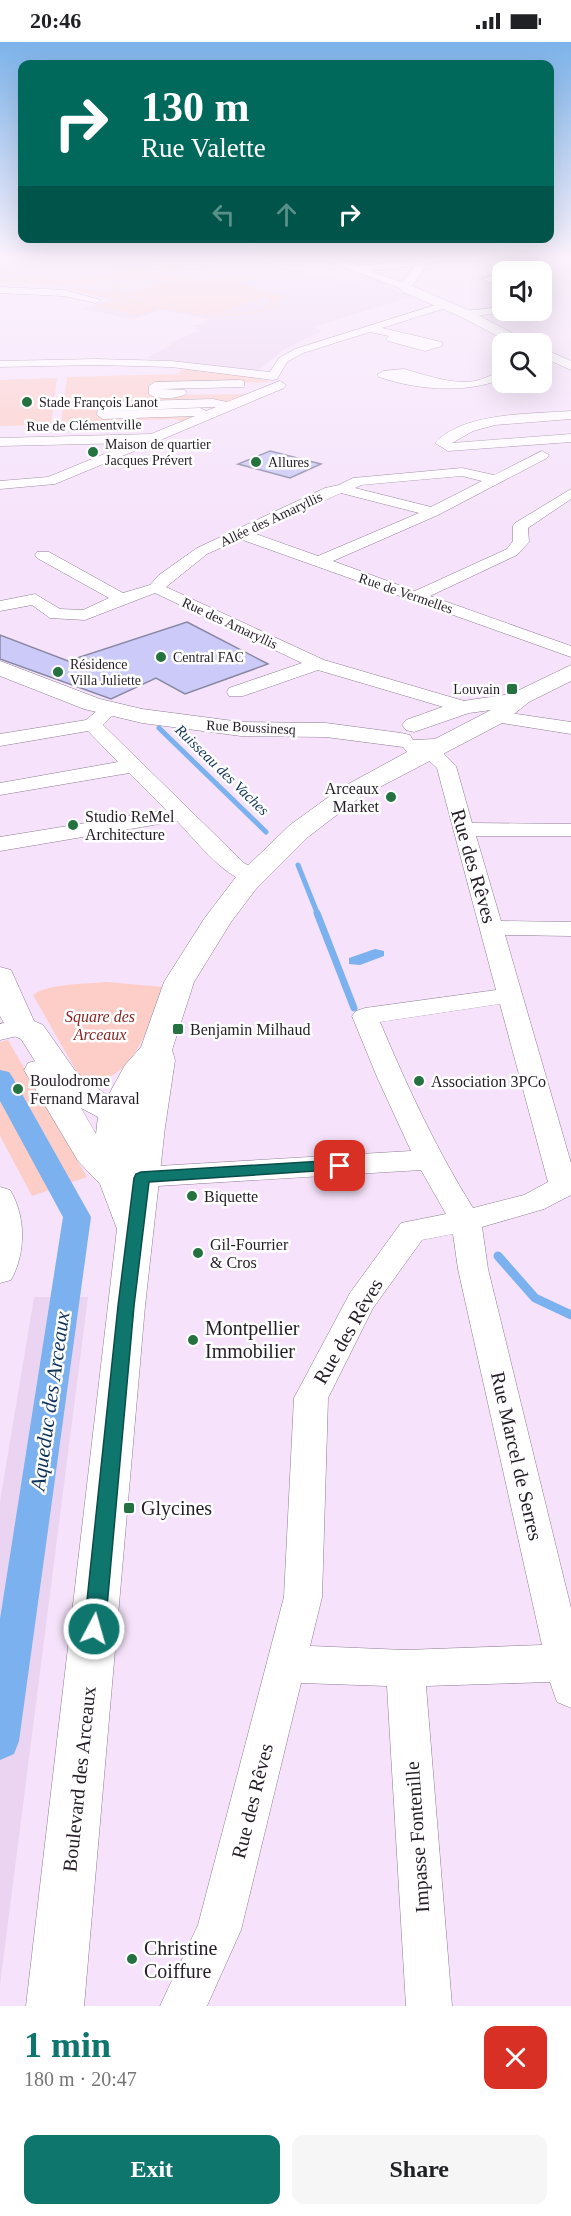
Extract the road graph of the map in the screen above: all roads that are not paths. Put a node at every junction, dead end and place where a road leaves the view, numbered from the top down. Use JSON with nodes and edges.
{"nodes":[{"id":1,"x":316,"y":346,"type":"edge"},
{"id":2,"x":552,"y":359,"type":"edge"},
{"id":3,"x":0,"y":364,"type":"edge"},
{"id":4,"x":571,"y":366,"type":"edge"},
{"id":5,"x":492,"y":379,"type":"edge"},
{"id":6,"x":277,"y":380,"type":"junction"},
{"id":7,"x":450,"y":384,"type":"dead end"},
{"id":8,"x":266,"y":391,"type":"junction"},
{"id":9,"x":228,"y":406,"type":"junction"},
{"id":10,"x":215,"y":412,"type":"junction"},
{"id":11,"x":571,"y":415,"type":"edge"},
{"id":12,"x":92,"y":424,"type":"dead end"},
{"id":13,"x":183,"y":425,"type":"junction"},
{"id":14,"x":50,"y":426,"type":"dead end"},
{"id":15,"x":153,"y":438,"type":"junction"},
{"id":16,"x":571,"y":439,"type":"edge"},
{"id":17,"x":48,"y":441,"type":"junction"},
{"id":18,"x":0,"y":442,"type":"edge"},
{"id":19,"x":542,"y":455,"type":"dead end"},
{"id":20,"x":62,"y":460,"type":"junction"},
{"id":21,"x":495,"y":479,"type":"junction"},
{"id":22,"x":0,"y":485,"type":"edge"},
{"id":23,"x":341,"y":489,"type":"junction"},
{"id":24,"x":571,"y":493,"type":"edge"},
{"id":25,"x":433,"y":512,"type":"junction"},
{"id":26,"x":241,"y":534,"type":"junction"},
{"id":27,"x":43,"y":555,"type":"dead end"},
{"id":28,"x":318,"y":562,"type":"junction"},
{"id":29,"x":156,"y":588,"type":"junction"},
{"id":30,"x":416,"y":596,"type":"junction"},
{"id":31,"x":122,"y":599,"type":"junction"},
{"id":32,"x":4,"y":605,"type":"edge"},
{"id":33,"x":571,"y":652,"type":"edge"},
{"id":34,"x":318,"y":664,"type":"junction"},
{"id":35,"x":0,"y":668,"type":"edge"},
{"id":36,"x":571,"y":672,"type":"edge"},
{"id":37,"x":236,"y":692,"type":"dead end"},
{"id":38,"x":521,"y":698,"type":"junction"},
{"id":39,"x":464,"y":707,"type":"junction"},
{"id":40,"x":100,"y":717,"type":"junction"},
{"id":41,"x":496,"y":717,"type":"junction"},
{"id":42,"x":571,"y":728,"type":"edge"},
{"id":43,"x":407,"y":732,"type":"junction"},
{"id":44,"x":0,"y":740,"type":"edge"},
{"id":45,"x":444,"y":743,"type":"junction"},
{"id":46,"x":132,"y":766,"type":"junction"},
{"id":47,"x":0,"y":789,"type":"edge"},
{"id":48,"x":350,"y":794,"type":"junction"},
{"id":49,"x":180,"y":814,"type":"junction"},
{"id":50,"x":464,"y":829,"type":"junction"},
{"id":51,"x":571,"y":830,"type":"edge"},
{"id":52,"x":0,"y":844,"type":"edge"},
{"id":53,"x":252,"y":877,"type":"junction"},
{"id":54,"x":491,"y":928,"type":"junction"},
{"id":55,"x":571,"y":929,"type":"edge"},
{"id":56,"x":510,"y":995,"type":"junction"},
{"id":57,"x":6,"y":1009,"type":"edge"},
{"id":58,"x":156,"y":1050,"type":"junction"},
{"id":59,"x":117,"y":1110,"type":"junction"},
{"id":60,"x":148,"y":1127,"type":"junction"},
{"id":61,"x":429,"y":1160,"type":"junction"},
{"id":62,"x":128,"y":1178,"type":"junction"},
{"id":63,"x":567,"y":1184,"type":"edge"},
{"id":64,"x":0,"y":1197,"type":"edge"},
{"id":65,"x":466,"y":1222,"type":"junction"},
{"id":66,"x":0,"y":1272,"type":"edge"},
{"id":67,"x":287,"y":1664,"type":"junction"},
{"id":68,"x":405,"y":1668,"type":"junction"},
{"id":69,"x":568,"y":1676,"type":"edge"},
{"id":70,"x":55,"y":2006,"type":"edge"},
{"id":71,"x":183,"y":2006,"type":"edge"},
{"id":72,"x":429,"y":2006,"type":"edge"}],
"edges":[{"from":1,"to":6,"type":"street","name":"Rue de Clémentville"},
{"from":2,"to":4,"type":"street"},
{"from":3,"to":6,"type":"street"},
{"from":5,"to":7,"type":"street"},
{"from":6,"to":8,"type":"street","name":"Rue de Clémentville"},
{"from":6,"to":8,"type":"street"},
{"from":8,"to":9,"type":"street","name":"Rue de Clémentville"},
{"from":9,"to":10,"type":"street","name":"Rue de Clémentville"},
{"from":9,"to":10,"type":"street"},
{"from":10,"to":13,"type":"street","name":"Rue de Clémentville"},
{"from":11,"to":16,"type":"street"},
{"from":12,"to":13,"type":"street"},
{"from":13,"to":15,"type":"street","name":"Rue de Clémentville"},
{"from":14,"to":17,"type":"street"},
{"from":15,"to":20,"type":"street"},
{"from":15,"to":20,"type":"street","name":"Rue de Clémentville"},
{"from":17,"to":18,"type":"street","name":"Rue de Clémentville"},
{"from":17,"to":20,"type":"street","name":"Rue de Clémentville"},
{"from":19,"to":21,"type":"street"},
{"from":20,"to":22,"type":"street"},
{"from":21,"to":23,"type":"street"},
{"from":21,"to":25,"type":"street"},
{"from":23,"to":25,"type":"street","name":"Allée des Amaryllis"},
{"from":23,"to":26,"type":"street","name":"Allée des Amaryllis"},
{"from":24,"to":30,"type":"street"},
{"from":25,"to":28,"type":"street"},
{"from":26,"to":28,"type":"street","name":"Rue de Vermelles"},
{"from":26,"to":29,"type":"street","name":"Allée des Amaryllis"},
{"from":27,"to":31,"type":"street"},
{"from":28,"to":30,"type":"street","name":"Rue de Vermelles"},
{"from":29,"to":31,"type":"street"},
{"from":29,"to":34,"type":"street","name":"Rue des Amaryllis"},
{"from":30,"to":33,"type":"street","name":"Rue de Vermelles"},
{"from":31,"to":32,"type":"street"},
{"from":34,"to":37,"type":"street"},
{"from":34,"to":39,"type":"street","name":"Rue des Amaryllis"},
{"from":35,"to":40,"type":"street","name":"Rue Boussinesq"},
{"from":36,"to":38,"type":"street"},
{"from":38,"to":39,"type":"street"},
{"from":38,"to":41,"type":"street"},
{"from":39,"to":43,"type":"street"},
{"from":40,"to":43,"type":"street","name":"Rue Boussinesq"},
{"from":40,"to":44,"type":"street"},
{"from":40,"to":46,"type":"street"},
{"from":41,"to":42,"type":"street"},
{"from":41,"to":45,"type":"street"},
{"from":43,"to":45,"type":"street","name":"Rue Boussinesq"},
{"from":43,"to":48,"type":"street"},
{"from":45,"to":48,"type":"street"},
{"from":45,"to":50,"type":"street","name":"Rue des Rêves"},
{"from":46,"to":47,"type":"street"},
{"from":46,"to":49,"type":"street"},
{"from":48,"to":53,"type":"street"},
{"from":49,"to":52,"type":"street"},
{"from":49,"to":53,"type":"street"},
{"from":50,"to":51,"type":"street"},
{"from":50,"to":54,"type":"street","name":"Rue des Rêves"},
{"from":53,"to":58,"type":"street"},
{"from":54,"to":55,"type":"street"},
{"from":54,"to":56,"type":"street","name":"Rue des Rêves"},
{"from":56,"to":61,"type":"street"},
{"from":56,"to":63,"type":"street","name":"Rue des Rêves"},
{"from":57,"to":59,"type":"street"},
{"from":57,"to":62,"type":"street"},
{"from":58,"to":59,"type":"street"},
{"from":58,"to":60,"type":"street"},
{"from":59,"to":60,"type":"street"},
{"from":59,"to":62,"type":"street"},
{"from":60,"to":62,"type":"street"},
{"from":61,"to":62,"type":"street"},
{"from":61,"to":65,"type":"street"},
{"from":62,"to":70,"type":"street","name":"Boulevard des Arceaux"},
{"from":63,"to":65,"type":"street","name":"Rue des Rêves"},
{"from":64,"to":66,"type":"street"},
{"from":65,"to":67,"type":"street","name":"Rue des Rêves"},
{"from":65,"to":69,"type":"street","name":"Rue Marcel de Serres"},
{"from":67,"to":68,"type":"street"},
{"from":67,"to":71,"type":"street","name":"Rue des Rêves"},
{"from":68,"to":69,"type":"street"},
{"from":68,"to":72,"type":"street","name":"Impasse Fontenille"}]}
